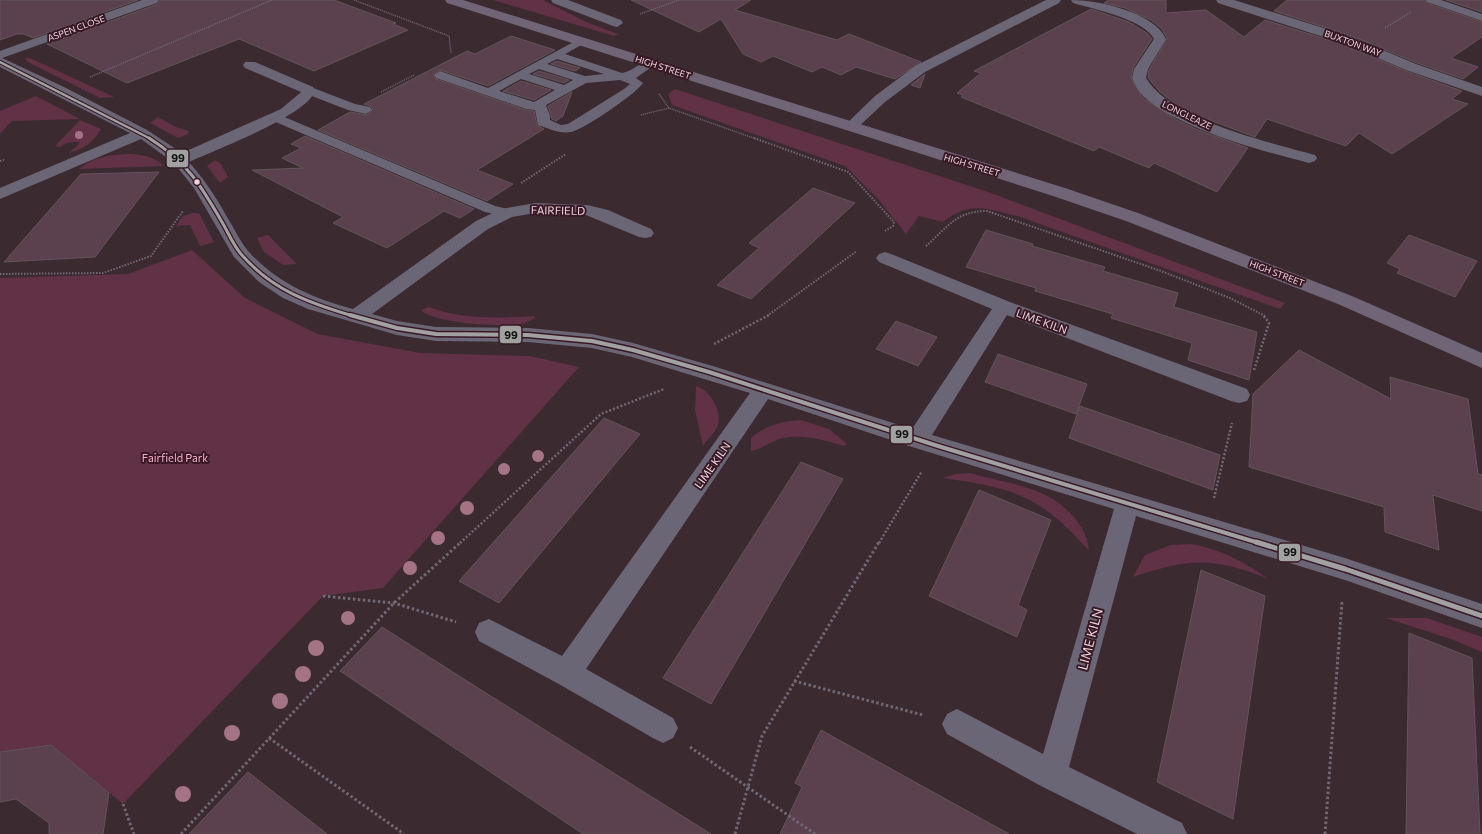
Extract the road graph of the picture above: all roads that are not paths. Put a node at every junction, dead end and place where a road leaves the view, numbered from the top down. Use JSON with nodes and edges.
{"nodes":[{"id":1,"x":153,"y":0,"type":"edge"},
{"id":2,"x":451,"y":0,"type":"edge"},
{"id":3,"x":557,"y":0,"type":"edge"},
{"id":4,"x":1054,"y":0,"type":"edge"},
{"id":5,"x":1077,"y":0,"type":"edge"},
{"id":6,"x":1222,"y":0,"type":"edge"},
{"id":7,"x":1431,"y":0,"type":"edge"},
{"id":8,"x":1482,"y":18,"type":"edge"},
{"id":9,"x":618,"y":23,"type":"road end"},
{"id":10,"x":581,"y":41,"type":"junction"},
{"id":11,"x":0,"y":55,"type":"edge"},
{"id":12,"x":556,"y":55,"type":"junction"},
{"id":13,"x":0,"y":62,"type":"edge"},
{"id":14,"x":652,"y":63,"type":"junction"},
{"id":15,"x":250,"y":65,"type":"dead end"},
{"id":16,"x":537,"y":65,"type":"junction"},
{"id":17,"x":440,"y":75,"type":"dead end"},
{"id":18,"x":519,"y":75,"type":"junction"},
{"id":19,"x":624,"y":77,"type":"junction"},
{"id":20,"x":584,"y":80,"type":"junction"},
{"id":21,"x":503,"y":84,"type":"junction"},
{"id":22,"x":308,"y":90,"type":"junction"},
{"id":23,"x":566,"y":90,"type":"junction"},
{"id":24,"x":489,"y":92,"type":"junction"},
{"id":25,"x":1482,"y":92,"type":"edge"},
{"id":26,"x":544,"y":102,"type":"junction"},
{"id":27,"x":366,"y":110,"type":"dead end"},
{"id":28,"x":275,"y":117,"type":"junction"},
{"id":29,"x":850,"y":127,"type":"junction"},
{"id":30,"x":142,"y":133,"type":"junction"},
{"id":31,"x":1309,"y":158,"type":"dead end"},
{"id":32,"x":180,"y":160,"type":"junction"},
{"id":33,"x":0,"y":194,"type":"edge"},
{"id":34,"x":507,"y":213,"type":"junction"},
{"id":35,"x":645,"y":233,"type":"dead end"},
{"id":36,"x":885,"y":258,"type":"dead end"},
{"id":37,"x":1003,"y":306,"type":"junction"},
{"id":38,"x":355,"y":317,"type":"junction"},
{"id":39,"x":1482,"y":361,"type":"edge"},
{"id":40,"x":764,"y":389,"type":"junction"},
{"id":41,"x":1239,"y":394,"type":"road end"},
{"id":42,"x":927,"y":443,"type":"junction"},
{"id":43,"x":1127,"y":504,"type":"junction"},
{"id":44,"x":1482,"y":616,"type":"edge"},
{"id":45,"x":489,"y":632,"type":"road end"},
{"id":46,"x":567,"y":673,"type":"junction"},
{"id":47,"x":958,"y":724,"type":"road end"},
{"id":48,"x":663,"y":728,"type":"road end"},
{"id":49,"x":1052,"y":775,"type":"junction"},
{"id":50,"x":1171,"y":834,"type":"edge"}],
"edges":[{"from":1,"to":11,"type":"street","name":"ASPEN CLOSE"},
{"from":2,"to":10,"type":"main road","name":"HIGH STREET"},
{"from":3,"to":9,"type":"street"},
{"from":4,"to":29,"type":"street"},
{"from":5,"to":31,"type":"street","name":"LONGLEAZE"},
{"from":6,"to":25,"type":"street","name":"BUXTON WAY"},
{"from":7,"to":8,"type":"lane"},
{"from":10,"to":12,"type":"lane"},
{"from":10,"to":14,"type":"main road","name":"HIGH STREET"},
{"from":12,"to":16,"type":"lane"},
{"from":12,"to":19,"type":"lane"},
{"from":13,"to":30,"type":"street"},
{"from":14,"to":19,"type":"lane"},
{"from":14,"to":29,"type":"main road","name":"HIGH STREET"},
{"from":15,"to":22,"type":"street"},
{"from":16,"to":18,"type":"lane"},
{"from":16,"to":20,"type":"lane"},
{"from":17,"to":24,"type":"lane"},
{"from":18,"to":21,"type":"lane"},
{"from":18,"to":23,"type":"lane"},
{"from":19,"to":20,"type":"lane"},
{"from":19,"to":26,"type":"lane"},
{"from":20,"to":23,"type":"lane"},
{"from":21,"to":24,"type":"lane"},
{"from":21,"to":26,"type":"lane"},
{"from":22,"to":27,"type":"lane"},
{"from":22,"to":28,"type":"street"},
{"from":23,"to":26,"type":"lane"},
{"from":24,"to":26,"type":"lane"},
{"from":28,"to":32,"type":"street"},
{"from":28,"to":34,"type":"lane"},
{"from":29,"to":39,"type":"main road","name":"HIGH STREET"},
{"from":30,"to":32,"type":"street"},
{"from":30,"to":33,"type":"street"},
{"from":32,"to":38,"type":"street"},
{"from":34,"to":35,"type":"street","name":"FAIRFIELD"},
{"from":34,"to":38,"type":"street","name":"FAIRFIELD"},
{"from":36,"to":37,"type":"street","name":"LIME KILN"},
{"from":37,"to":41,"type":"street","name":"LIME KILN"},
{"from":37,"to":42,"type":"street","name":"LIME KILN"},
{"from":38,"to":40,"type":"street"},
{"from":40,"to":42,"type":"street"},
{"from":40,"to":46,"type":"street","name":"LIME KILN"},
{"from":42,"to":43,"type":"street"},
{"from":43,"to":44,"type":"street"},
{"from":43,"to":49,"type":"street","name":"LIME KILN"},
{"from":45,"to":46,"type":"street"},
{"from":46,"to":48,"type":"street"},
{"from":47,"to":49,"type":"street"},
{"from":49,"to":50,"type":"street"}]}
